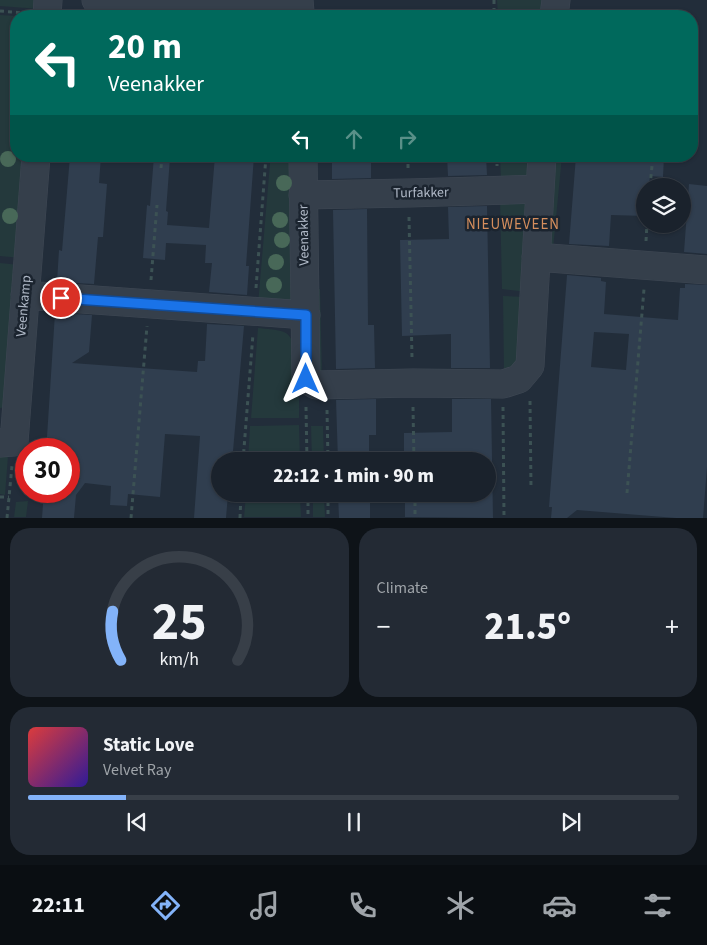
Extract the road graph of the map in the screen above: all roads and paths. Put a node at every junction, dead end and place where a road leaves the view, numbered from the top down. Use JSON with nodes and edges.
{"nodes":[{"id":1,"x":96,"y":0,"type":"edge"},
{"id":2,"x":299,"y":9,"type":"edge"},
{"id":3,"x":36,"y":162,"type":"edge"},
{"id":4,"x":162,"y":162,"type":"edge"},
{"id":5,"x":303,"y":162,"type":"edge"},
{"id":6,"x":541,"y":162,"type":"edge"},
{"id":7,"x":652,"y":162,"type":"edge"},
{"id":8,"x":161,"y":168,"type":"dead end"},
{"id":9,"x":651,"y":178,"type":"edge"},
{"id":10,"x":539,"y":189,"type":"junction"},
{"id":11,"x":303,"y":194,"type":"junction"},
{"id":12,"x":157,"y":205,"type":"dead end"},
{"id":13,"x":410,"y":221,"type":"dead end"},
{"id":14,"x":536,"y":258,"type":"junction"},
{"id":15,"x":707,"y":270,"type":"edge"},
{"id":16,"x":152,"y":277,"type":"dead end"},
{"id":17,"x":644,"y":288,"type":"dead end"},
{"id":18,"x":25,"y":296,"type":"junction"},
{"id":19,"x":149,"y":304,"type":"junction"},
{"id":20,"x":306,"y":315,"type":"junction"},
{"id":21,"x":412,"y":358,"type":"dead end"},
{"id":22,"x":530,"y":366,"type":"junction"},
{"id":23,"x":306,"y":379,"type":"junction"},
{"id":24,"x":503,"y":384,"type":"junction"},
{"id":25,"x":413,"y":411,"type":"dead end"},
{"id":26,"x":7,"y":442,"type":"edge"},
{"id":27,"x":307,"y":452,"type":"edge"},
{"id":28,"x":414,"y":452,"type":"edge"},
{"id":29,"x":531,"y":488,"type":"dead end"},
{"id":30,"x":627,"y":493,"type":"dead end"},
{"id":31,"x":9,"y":496,"type":"junction"},
{"id":32,"x":0,"y":497,"type":"edge"},
{"id":33,"x":241,"y":502,"type":"edge"},
{"id":34,"x":308,"y":502,"type":"edge"},
{"id":35,"x":328,"y":502,"type":"edge"},
{"id":36,"x":415,"y":502,"type":"edge"},
{"id":37,"x":7,"y":518,"type":"edge"},
{"id":38,"x":131,"y":518,"type":"edge"},
{"id":39,"x":240,"y":518,"type":"edge"},
{"id":40,"x":308,"y":518,"type":"edge"},
{"id":41,"x":328,"y":518,"type":"edge"},
{"id":42,"x":416,"y":518,"type":"edge"},
{"id":43,"x":504,"y":518,"type":"edge"}],
"edges":[{"from":1,"to":2,"type":"street"},
{"from":3,"to":18,"type":"street","name":"Veenkamp"},
{"from":4,"to":8,"type":"path"},
{"from":5,"to":11,"type":"street","name":"Veenakker"},
{"from":6,"to":10,"type":"street"},
{"from":7,"to":9,"type":"path"},
{"from":10,"to":11,"type":"street","name":"Turfakker"},
{"from":10,"to":14,"type":"street"},
{"from":11,"to":20,"type":"street","name":"Veenakker"},
{"from":12,"to":16,"type":"path"},
{"from":13,"to":21,"type":"path"},
{"from":14,"to":15,"type":"street"},
{"from":14,"to":22,"type":"street"},
{"from":17,"to":30,"type":"path"},
{"from":18,"to":19,"type":"street"},
{"from":18,"to":26,"type":"street","name":"Veenkamp"},
{"from":19,"to":20,"type":"street"},
{"from":19,"to":38,"type":"path"},
{"from":20,"to":23,"type":"street","name":"Veenakker"},
{"from":22,"to":24,"type":"street"},
{"from":22,"to":29,"type":"path"},
{"from":23,"to":24,"type":"street"},
{"from":23,"to":27,"type":"path"},
{"from":24,"to":43,"type":"path"},
{"from":25,"to":28,"type":"path"},
{"from":26,"to":31,"type":"path"},
{"from":31,"to":32,"type":"path"},
{"from":31,"to":37,"type":"path"},
{"from":33,"to":39,"type":"path"},
{"from":34,"to":40,"type":"path"},
{"from":35,"to":41,"type":"path"},
{"from":36,"to":42,"type":"path"}]}
